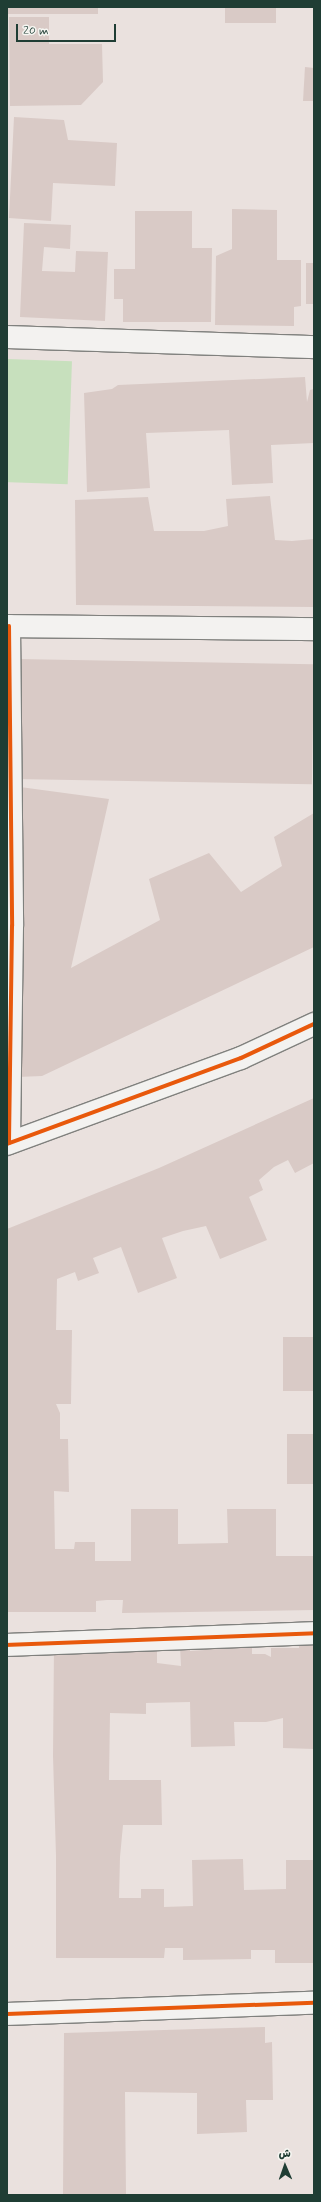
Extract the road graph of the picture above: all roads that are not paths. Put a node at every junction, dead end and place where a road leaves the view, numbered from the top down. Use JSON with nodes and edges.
{"nodes":[{"id":1,"x":7,"y":337,"type":"edge"},
{"id":2,"x":314,"y":347,"type":"edge"},
{"id":3,"x":8,"y":626,"type":"edge"},
{"id":4,"x":314,"y":629,"type":"edge"},
{"id":5,"x":9,"y":926,"type":"edge"},
{"id":6,"x":314,"y":1024,"type":"edge"},
{"id":7,"x":8,"y":1143,"type":"edge"},
{"id":8,"x":314,"y":1633,"type":"edge"},
{"id":9,"x":7,"y":1645,"type":"edge"},
{"id":10,"x":314,"y":2003,"type":"edge"},
{"id":11,"x":7,"y":2014,"type":"edge"}],
"edges":[{"from":1,"to":2,"type":"street"},
{"from":3,"to":4,"type":"street"},
{"from":3,"to":5,"type":"street"},
{"from":5,"to":7,"type":"street"},
{"from":6,"to":7,"type":"street"},
{"from":8,"to":9,"type":"street"},
{"from":10,"to":11,"type":"street"}]}
